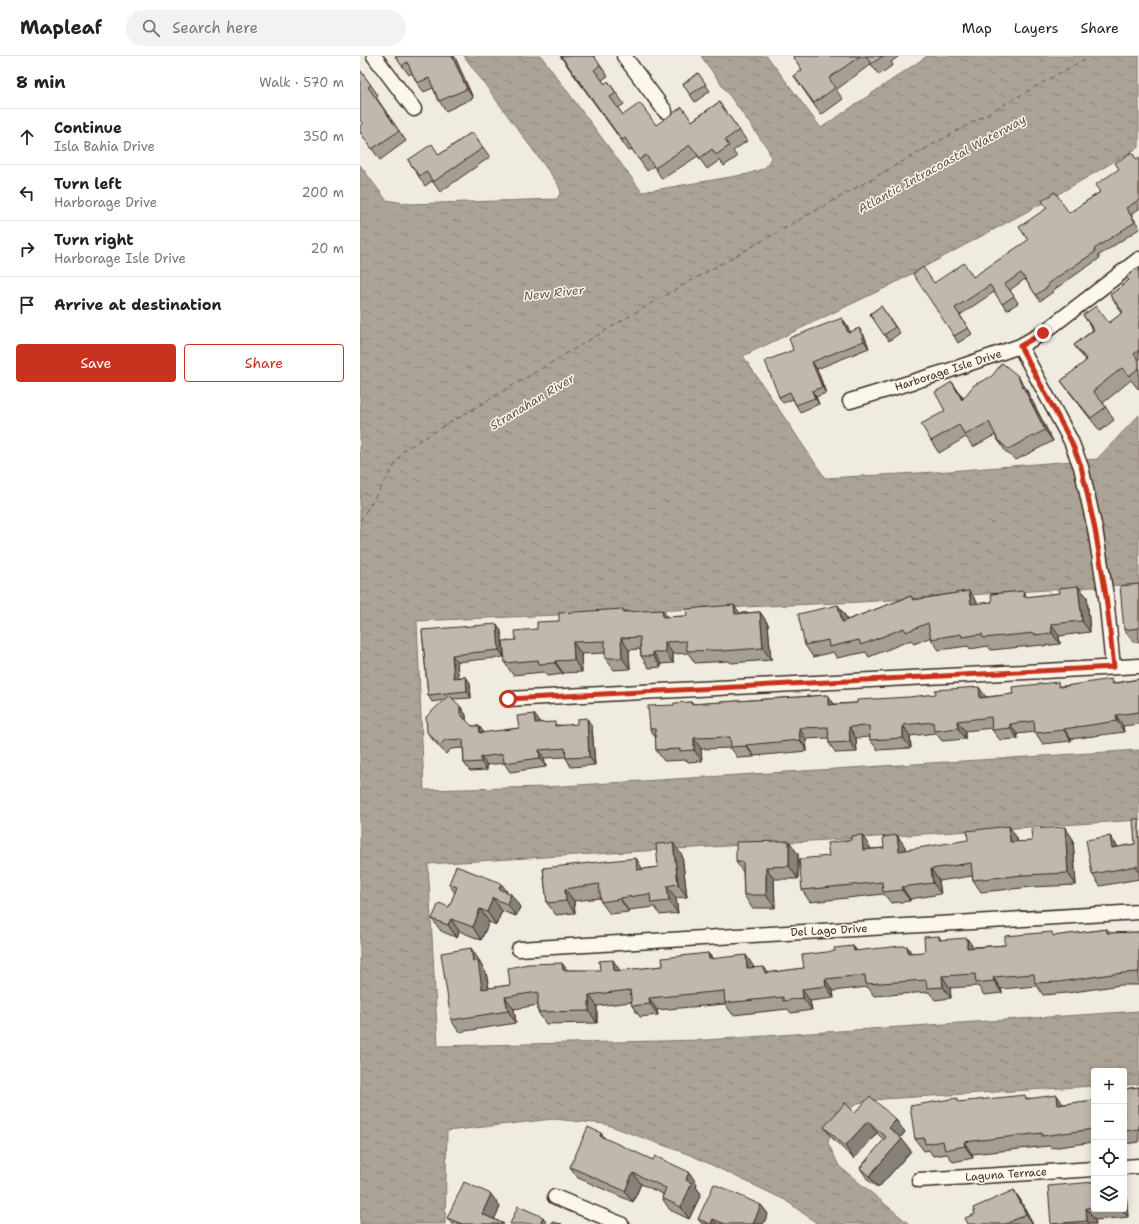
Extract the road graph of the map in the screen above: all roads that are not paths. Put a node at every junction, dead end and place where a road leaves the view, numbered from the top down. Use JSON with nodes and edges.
{"nodes":[{"id":1,"x":374,"y":56,"type":"edge"},
{"id":2,"x":624,"y":56,"type":"edge"},
{"id":3,"x":414,"y":109,"type":"dead end"},
{"id":4,"x":665,"y":111,"type":"dead end"},
{"id":5,"x":1139,"y":259,"type":"edge"},
{"id":6,"x":1020,"y":346,"type":"junction"},
{"id":7,"x":850,"y":401,"type":"dead end"},
{"id":8,"x":1139,"y":666,"type":"edge"},
{"id":9,"x":1114,"y":667,"type":"junction"},
{"id":10,"x":508,"y":699,"type":"dead end"},
{"id":11,"x":1139,"y":912,"type":"edge"},
{"id":12,"x":519,"y":948,"type":"dead end"},
{"id":13,"x":1139,"y":1166,"type":"edge"},
{"id":14,"x":1127,"y":1167,"type":"edge"},
{"id":15,"x":1091,"y":1169,"type":"edge"},
{"id":16,"x":919,"y":1180,"type":"dead end"},
{"id":17,"x":555,"y":1197,"type":"dead end"},
{"id":18,"x":621,"y":1224,"type":"edge"}],
"edges":[{"from":1,"to":3,"type":"street"},
{"from":2,"to":4,"type":"street"},
{"from":5,"to":6,"type":"street","name":"Harborage Isle Drive"},
{"from":6,"to":7,"type":"street","name":"Harborage Isle Drive"},
{"from":6,"to":9,"type":"street"},
{"from":8,"to":9,"type":"street"},
{"from":9,"to":10,"type":"street"},
{"from":11,"to":12,"type":"street","name":"Del Lago Drive"},
{"from":13,"to":14,"type":"street"},
{"from":15,"to":16,"type":"street","name":"Laguna Terrace"},
{"from":17,"to":18,"type":"street"}]}
